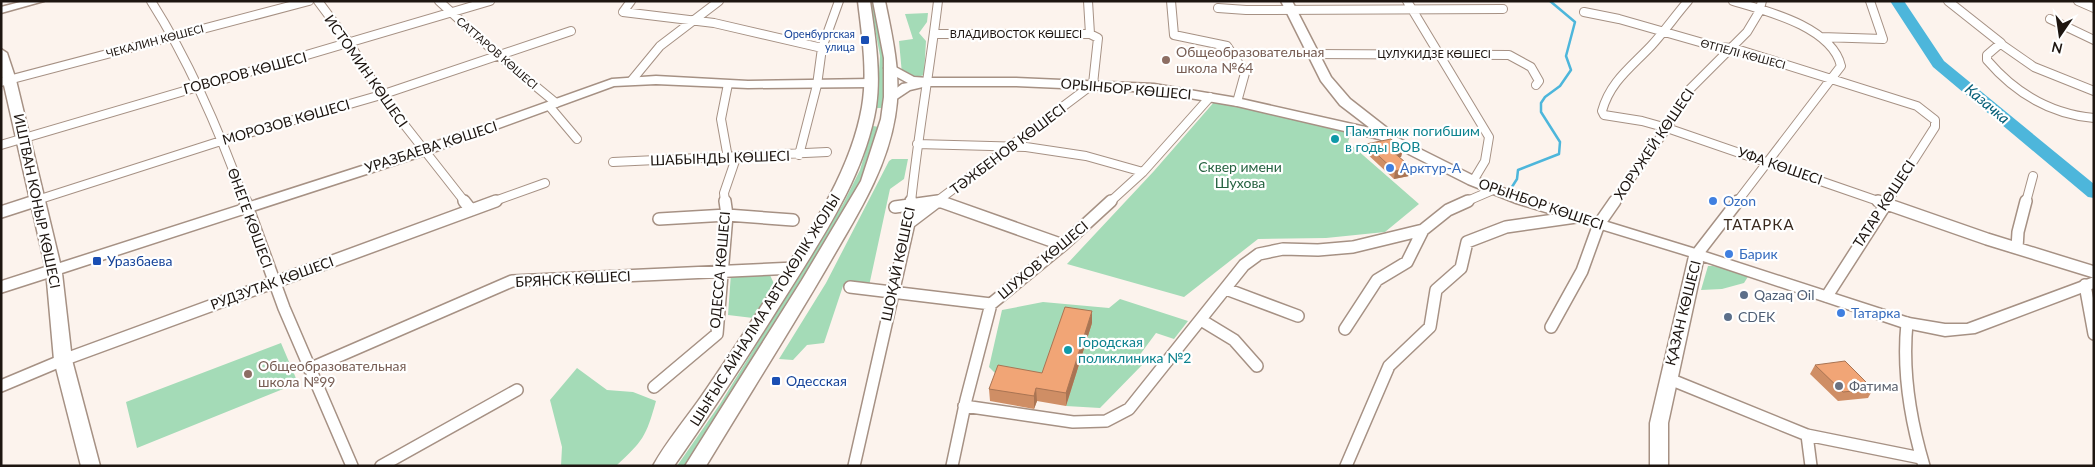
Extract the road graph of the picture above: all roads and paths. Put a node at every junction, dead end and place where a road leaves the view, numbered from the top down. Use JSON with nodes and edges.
{"nodes":[{"id":1,"x":39,"y":1,"type":"edge"},
{"id":2,"x":151,"y":1,"type":"edge"},
{"id":3,"x":309,"y":1,"type":"edge"},
{"id":4,"x":318,"y":1,"type":"edge"},
{"id":5,"x":439,"y":1,"type":"edge"},
{"id":6,"x":490,"y":1,"type":"edge"},
{"id":7,"x":631,"y":1,"type":"edge"},
{"id":8,"x":720,"y":1,"type":"edge"},
{"id":9,"x":839,"y":1,"type":"edge"},
{"id":10,"x":864,"y":1,"type":"edge"},
{"id":11,"x":879,"y":1,"type":"edge"},
{"id":12,"x":938,"y":1,"type":"edge"},
{"id":13,"x":1088,"y":1,"type":"edge"},
{"id":14,"x":1171,"y":1,"type":"edge"},
{"id":15,"x":1688,"y":1,"type":"edge"},
{"id":16,"x":1733,"y":1,"type":"edge"},
{"id":17,"x":1870,"y":1,"type":"edge"},
{"id":18,"x":1948,"y":1,"type":"edge"},
{"id":19,"x":2078,"y":1,"type":"edge"},
{"id":20,"x":1288,"y":5,"type":"edge"},
{"id":21,"x":1410,"y":5,"type":"edge"},
{"id":22,"x":1762,"y":5,"type":"edge"},
{"id":23,"x":1218,"y":8,"type":"dead end"},
{"id":24,"x":2094,"y":8,"type":"edge"},
{"id":25,"x":1503,"y":9,"type":"dead end"},
{"id":26,"x":1,"y":10,"type":"edge"},
{"id":27,"x":1584,"y":12,"type":"dead end"},
{"id":28,"x":452,"y":14,"type":"junction"},
{"id":29,"x":2050,"y":19,"type":"dead end"},
{"id":30,"x":696,"y":20,"type":"junction"},
{"id":31,"x":571,"y":31,"type":"dead end"},
{"id":32,"x":1663,"y":31,"type":"junction"},
{"id":33,"x":934,"y":34,"type":"junction"},
{"id":34,"x":174,"y":35,"type":"junction"},
{"id":35,"x":1094,"y":36,"type":"junction"},
{"id":36,"x":1821,"y":37,"type":"junction"},
{"id":37,"x":2094,"y":40,"type":"edge"},
{"id":38,"x":350,"y":44,"type":"junction"},
{"id":39,"x":2001,"y":44,"type":"junction"},
{"id":40,"x":822,"y":48,"type":"junction"},
{"id":41,"x":1733,"y":48,"type":"junction"},
{"id":42,"x":1,"y":54,"type":"edge"},
{"id":43,"x":1312,"y":54,"type":"junction"},
{"id":44,"x":1439,"y":55,"type":"junction"},
{"id":45,"x":500,"y":56,"type":"junction"},
{"id":46,"x":890,"y":68,"type":"junction"},
{"id":47,"x":1831,"y":79,"type":"junction"},
{"id":48,"x":632,"y":80,"type":"junction"},
{"id":49,"x":6,"y":81,"type":"edge"},
{"id":50,"x":928,"y":82,"type":"junction"},
{"id":51,"x":728,"y":84,"type":"junction"},
{"id":52,"x":872,"y":84,"type":"junction"},
{"id":53,"x":1093,"y":84,"type":"junction"},
{"id":54,"x":199,"y":85,"type":"junction"},
{"id":55,"x":817,"y":85,"type":"junction"},
{"id":56,"x":1536,"y":85,"type":"dead end"},
{"id":57,"x":2094,"y":91,"type":"edge"},
{"id":58,"x":381,"y":95,"type":"junction"},
{"id":59,"x":891,"y":97,"type":"junction"},
{"id":60,"x":1210,"y":97,"type":"junction"},
{"id":61,"x":1237,"y":102,"type":"junction"},
{"id":62,"x":553,"y":104,"type":"junction"},
{"id":63,"x":1929,"y":113,"type":"joint"},
{"id":64,"x":2094,"y":118,"type":"edge"},
{"id":65,"x":1667,"y":128,"type":"junction"},
{"id":66,"x":25,"y":138,"type":"junction"},
{"id":67,"x":577,"y":139,"type":"dead end"},
{"id":68,"x":1393,"y":140,"type":"junction"},
{"id":69,"x":221,"y":141,"type":"junction"},
{"id":70,"x":917,"y":144,"type":"junction"},
{"id":71,"x":1,"y":145,"type":"edge"},
{"id":72,"x":1011,"y":147,"type":"junction"},
{"id":73,"x":423,"y":150,"type":"junction"},
{"id":74,"x":827,"y":152,"type":"dead end"},
{"id":75,"x":799,"y":155,"type":"junction"},
{"id":76,"x":732,"y":158,"type":"junction"},
{"id":77,"x":613,"y":162,"type":"dead end"},
{"id":78,"x":1768,"y":162,"type":"junction"},
{"id":79,"x":1143,"y":172,"type":"junction"},
{"id":80,"x":2033,"y":176,"type":"dead end"},
{"id":81,"x":1473,"y":181,"type":"junction"},
{"id":82,"x":544,"y":183,"type":"dead end"},
{"id":83,"x":1493,"y":190,"type":"junction"},
{"id":84,"x":40,"y":200,"type":"junction"},
{"id":85,"x":938,"y":201,"type":"junction"},
{"id":86,"x":1888,"y":203,"type":"junction"},
{"id":87,"x":911,"y":204,"type":"junction"},
{"id":88,"x":246,"y":206,"type":"junction"},
{"id":89,"x":895,"y":207,"type":"dead end"},
{"id":90,"x":471,"y":210,"type":"junction"},
{"id":91,"x":1,"y":212,"type":"edge"},
{"id":92,"x":727,"y":215,"type":"junction"},
{"id":93,"x":1576,"y":217,"type":"junction"},
{"id":94,"x":659,"y":218,"type":"dead end"},
{"id":95,"x":793,"y":220,"type":"dead end"},
{"id":96,"x":910,"y":223,"type":"junction"},
{"id":97,"x":1599,"y":224,"type":"junction"},
{"id":98,"x":1424,"y":230,"type":"junction"},
{"id":99,"x":1063,"y":245,"type":"junction"},
{"id":100,"x":2018,"y":248,"type":"junction"},
{"id":101,"x":1697,"y":254,"type":"junction"},
{"id":102,"x":795,"y":268,"type":"junction"},
{"id":103,"x":54,"y":270,"type":"junction"},
{"id":104,"x":723,"y":271,"type":"junction"},
{"id":105,"x":2091,"y":280,"type":"edge"},
{"id":106,"x":274,"y":283,"type":"junction"},
{"id":107,"x":850,"y":287,"type":"dead end"},
{"id":108,"x":1,"y":288,"type":"edge"},
{"id":109,"x":1226,"y":288,"type":"junction"},
{"id":110,"x":892,"y":292,"type":"junction"},
{"id":111,"x":1827,"y":296,"type":"junction"},
{"id":112,"x":991,"y":304,"type":"junction"},
{"id":113,"x":1298,"y":316,"type":"dead end"},
{"id":114,"x":1201,"y":320,"type":"junction"},
{"id":115,"x":1907,"y":323,"type":"junction"},
{"id":116,"x":1551,"y":327,"type":"dead end"},
{"id":117,"x":1345,"y":328,"type":"dead end"},
{"id":118,"x":2094,"y":334,"type":"edge"},
{"id":119,"x":63,"y":360,"type":"junction"},
{"id":120,"x":1257,"y":366,"type":"dead end"},
{"id":121,"x":309,"y":369,"type":"junction"},
{"id":122,"x":1668,"y":378,"type":"junction"},
{"id":123,"x":1,"y":386,"type":"edge"},
{"id":124,"x":654,"y":387,"type":"dead end"},
{"id":125,"x":517,"y":390,"type":"dead end"},
{"id":126,"x":964,"y":406,"type":"junction"},
{"id":127,"x":1807,"y":436,"type":"junction"},
{"id":128,"x":1923,"y":462,"type":"edge"},
{"id":129,"x":92,"y":466,"type":"edge"},
{"id":130,"x":352,"y":466,"type":"edge"},
{"id":131,"x":382,"y":466,"type":"edge"},
{"id":132,"x":663,"y":466,"type":"edge"},
{"id":133,"x":695,"y":466,"type":"edge"},
{"id":134,"x":854,"y":466,"type":"edge"},
{"id":135,"x":952,"y":466,"type":"edge"},
{"id":136,"x":1346,"y":466,"type":"edge"},
{"id":137,"x":1659,"y":466,"type":"edge"},
{"id":138,"x":1811,"y":466,"type":"edge"}],
"edges":[{"from":1,"to":26,"type":"street"},
{"from":2,"to":34,"type":"street","name":"ӨНЕГЕ КӨШЕСІ"},
{"from":3,"to":34,"type":"street","name":"ЧЕКАЛИН КӨШЕСІ"},
{"from":4,"to":38,"type":"street","name":"ИСТОМИН КӨШЕСІ"},
{"from":5,"to":28,"type":"street","name":"САТТАРОВ КӨШЕСІ"},
{"from":6,"to":28,"type":"street","name":"ГОВОРОВ КӨШЕСІ"},
{"from":7,"to":30,"type":"street"},
{"from":8,"to":30,"type":"street"},
{"from":9,"to":40,"type":"street"},
{"from":10,"to":52,"type":"main road","name":"ШЫҒЫС АЙНАЛМА АВТОКӨЛІК ЖОЛЫ"},
{"from":11,"to":46,"type":"main road","name":"ШЫҒЫС АЙНАЛМА АВТОКӨЛІК ЖОЛЫ"},
{"from":12,"to":33,"type":"street","name":"ШОҚАЙ КӨШЕСІ"},
{"from":13,"to":35,"type":"street"},
{"from":14,"to":61,"type":"street"},
{"from":15,"to":32,"type":"street","name":"УФА КӨШЕСІ"},
{"from":16,"to":22,"type":"street","name":"ҚАЗАН КӨШЕСІ"},
{"from":17,"to":36,"type":"street","name":"ҚАЗАН КӨШЕСІ"},
{"from":18,"to":39,"type":"street"},
{"from":19,"to":24,"type":"street"},
{"from":20,"to":21,"type":"street"},
{"from":20,"to":23,"type":"street"},
{"from":20,"to":43,"type":"street"},
{"from":21,"to":25,"type":"street"},
{"from":21,"to":44,"type":"street"},
{"from":22,"to":36,"type":"street","name":"ҚАЗАН КӨШЕСІ"},
{"from":22,"to":41,"type":"street","name":"ХОРУЖЕЙ КӨШЕСІ"},
{"from":27,"to":32,"type":"street","name":"ӨТПЕЛІ КӨШЕСІ"},
{"from":28,"to":38,"type":"street","name":"ГОВОРОВ КӨШЕСІ"},
{"from":28,"to":45,"type":"street","name":"САТТАРОВ КӨШЕСІ"},
{"from":29,"to":37,"type":"street"},
{"from":30,"to":40,"type":"street"},
{"from":30,"to":48,"type":"street"},
{"from":31,"to":45,"type":"street","name":"МОРОЗОВ КӨШЕСІ"},
{"from":32,"to":41,"type":"street","name":"ӨТПЕЛІ КӨШЕСІ"},
{"from":32,"to":65,"type":"street","name":"УФА КӨШЕСІ"},
{"from":33,"to":35,"type":"street","name":"ВЛАДИВОСТОК КӨШЕСІ"},
{"from":33,"to":50,"type":"street","name":"ШОҚАЙ КӨШЕСІ"},
{"from":34,"to":49,"type":"street","name":"ЧЕКАЛИН КӨШЕСІ"},
{"from":34,"to":54,"type":"street","name":"ӨНЕГЕ КӨШЕСІ"},
{"from":35,"to":53,"type":"street"},
{"from":36,"to":47,"type":"street","name":"ҚАЗАН КӨШЕСІ"},
{"from":38,"to":54,"type":"street","name":"ГОВОРОВ КӨШЕСІ"},
{"from":38,"to":58,"type":"street","name":"ИСТОМИН КӨШЕСІ"},
{"from":39,"to":57,"type":"street"},
{"from":39,"to":64,"type":"street"},
{"from":40,"to":55,"type":"street"},
{"from":41,"to":47,"type":"street","name":"ӨТПЕЛІ КӨШЕСІ"},
{"from":41,"to":65,"type":"street","name":"ХОРУЖЕЙ КӨШЕСІ"},
{"from":42,"to":49,"type":"street","name":"ИШТВАН КОНЫР КӨШЕСІ"},
{"from":43,"to":44,"type":"street","name":"ЦУЛУКИДЗЕ КӨШЕСІ"},
{"from":43,"to":68,"type":"street"},
{"from":44,"to":56,"type":"street","name":"ЦУЛУКИДЗЕ КӨШЕСІ"},
{"from":44,"to":81,"type":"street"},
{"from":45,"to":58,"type":"street","name":"МОРОЗОВ КӨШЕСІ"},
{"from":45,"to":62,"type":"street","name":"САТТАРОВ КӨШЕСІ"},
{"from":46,"to":50,"type":"street"},
{"from":46,"to":59,"type":"main road","name":"ШЫҒЫС АЙНАЛМА АВТОКӨЛІК ЖОЛЫ"},
{"from":47,"to":63,"type":"street","name":"ӨТПЕЛІ КӨШЕСІ"},
{"from":47,"to":78,"type":"street","name":"ҚАЗАН КӨШЕСІ"},
{"from":48,"to":51,"type":"street","name":"УРАЗБАЕВА КӨШЕСІ"},
{"from":48,"to":62,"type":"street","name":"УРАЗБАЕВА КӨШЕСІ"},
{"from":49,"to":66,"type":"street","name":"ИШТВАН КОНЫР КӨШЕСІ"},
{"from":50,"to":53,"type":"street","name":"ОРЫНБОР КӨШЕСІ"},
{"from":50,"to":59,"type":"street"},
{"from":50,"to":70,"type":"street","name":"ШОҚАЙ КӨШЕСІ"},
{"from":51,"to":55,"type":"street","name":"УРАЗБАЕВА КӨШЕСІ"},
{"from":51,"to":76,"type":"street","name":"ОДЕССА КӨШЕСІ"},
{"from":52,"to":55,"type":"street","name":"УРАЗБАЕВА КӨШЕСІ"},
{"from":52,"to":102,"type":"main road","name":"ШЫҒЫС АЙНАЛМА АВТОКӨЛІК ЖОЛЫ"},
{"from":53,"to":60,"type":"street","name":"ОРЫНБОР КӨШЕСІ"},
{"from":53,"to":72,"type":"street","name":"ТӘЖБЕНОВ КӨШЕСІ"},
{"from":54,"to":66,"type":"street","name":"ГОВОРОВ КӨШЕСІ"},
{"from":54,"to":69,"type":"street","name":"ӨНЕГЕ КӨШЕСІ"},
{"from":55,"to":75,"type":"street"},
{"from":58,"to":69,"type":"street","name":"МОРОЗОВ КӨШЕСІ"},
{"from":58,"to":73,"type":"street","name":"ИСТОМИН КӨШЕСІ"},
{"from":59,"to":133,"type":"main road","name":"ШЫҒЫС АЙНАЛМА АВТОКӨЛІК ЖОЛЫ"},
{"from":60,"to":61,"type":"street","name":"ОРЫНБОР КӨШЕСІ"},
{"from":60,"to":79,"type":"street","name":"ШУХОВ КӨШЕСІ"},
{"from":61,"to":68,"type":"street","name":"ОРЫНБОР КӨШЕСІ"},
{"from":62,"to":67,"type":"street","name":"САТТАРОВ КӨШЕСІ"},
{"from":62,"to":73,"type":"street","name":"УРАЗБАЕВА КӨШЕСІ"},
{"from":63,"to":86,"type":"street","name":"ТАТАР КӨШЕСІ"},
{"from":65,"to":78,"type":"street","name":"УФА КӨШЕСІ"},
{"from":65,"to":97,"type":"street","name":"ХОРУЖЕЙ КӨШЕСІ"},
{"from":66,"to":71,"type":"street","name":"ГОВОРОВ КӨШЕСІ"},
{"from":66,"to":84,"type":"street","name":"ИШТВАН КОНЫР КӨШЕСІ"},
{"from":68,"to":81,"type":"street","name":"ОРЫНБОР КӨШЕСІ"},
{"from":69,"to":84,"type":"street","name":"МОРОЗОВ КӨШЕСІ"},
{"from":69,"to":88,"type":"street","name":"ӨНЕГЕ КӨШЕСІ"},
{"from":70,"to":72,"type":"street"},
{"from":70,"to":87,"type":"street","name":"ШОҚАЙ КӨШЕСІ"},
{"from":72,"to":79,"type":"street"},
{"from":72,"to":85,"type":"street","name":"ТӘЖБЕНОВ КӨШЕСІ"},
{"from":73,"to":88,"type":"street","name":"УРАЗБАЕВА КӨШЕСІ"},
{"from":73,"to":90,"type":"street","name":"ИСТОМИН КӨШЕСІ"},
{"from":74,"to":75,"type":"street","name":"ШАБЫНДЫ КӨШЕСІ"},
{"from":75,"to":76,"type":"street","name":"ШАБЫНДЫ КӨШЕСІ"},
{"from":76,"to":77,"type":"street","name":"ШАБЫНДЫ КӨШЕСІ"},
{"from":76,"to":92,"type":"street","name":"ОДЕССА КӨШЕСІ"},
{"from":78,"to":86,"type":"street","name":"УФА КӨШЕСІ"},
{"from":78,"to":101,"type":"street","name":"ҚАЗАН КӨШЕСІ"},
{"from":79,"to":99,"type":"street","name":"ШУХОВ КӨШЕСІ"},
{"from":80,"to":100,"type":"street"},
{"from":81,"to":83,"type":"street","name":"ОРЫНБОР КӨШЕСІ"},
{"from":82,"to":90,"type":"street","name":"РУДЗУТАК КӨШЕСІ"},
{"from":83,"to":93,"type":"street","name":"ОРЫНБОР КӨШЕСІ"},
{"from":83,"to":98,"type":"street"},
{"from":84,"to":91,"type":"street","name":"МОРОЗОВ КӨШЕСІ"},
{"from":84,"to":103,"type":"street","name":"ИШТВАН КОНЫР КӨШЕСІ"},
{"from":85,"to":87,"type":"street"},
{"from":85,"to":96,"type":"street","name":"ТӘЖБЕНОВ КӨШЕСІ"},
{"from":85,"to":99,"type":"street"},
{"from":86,"to":100,"type":"street","name":"УФА КӨШЕСІ"},
{"from":86,"to":111,"type":"street","name":"ТАТАР КӨШЕСІ"},
{"from":87,"to":89,"type":"street"},
{"from":87,"to":96,"type":"street","name":"ШОҚАЙ КӨШЕСІ"},
{"from":88,"to":103,"type":"street","name":"УРАЗБАЕВА КӨШЕСІ"},
{"from":88,"to":106,"type":"street","name":"ӨНЕГЕ КӨШЕСІ"},
{"from":90,"to":106,"type":"street","name":"РУДЗУТАК КӨШЕСІ"},
{"from":92,"to":94,"type":"street"},
{"from":92,"to":95,"type":"street"},
{"from":92,"to":104,"type":"street","name":"ОДЕССА КӨШЕСІ"},
{"from":93,"to":97,"type":"street","name":"ОРЫНБОР КӨШЕСІ"},
{"from":93,"to":136,"type":"street"},
{"from":96,"to":110,"type":"street","name":"ШОҚАЙ КӨШЕСІ"},
{"from":97,"to":101,"type":"street","name":"ОРЫНБОР КӨШЕСІ"},
{"from":97,"to":116,"type":"street","name":"ХОРУЖЕЙ КӨШЕСІ"},
{"from":98,"to":109,"type":"street"},
{"from":98,"to":117,"type":"street"},
{"from":99,"to":112,"type":"street","name":"ШУХОВ КӨШЕСІ"},
{"from":100,"to":105,"type":"street","name":"УФА КӨШЕСІ"},
{"from":101,"to":111,"type":"street","name":"ОРЫНБОР КӨШЕСІ"},
{"from":101,"to":122,"type":"street","name":"ҚАЗАН КӨШЕСІ"},
{"from":102,"to":104,"type":"street","name":"БРЯНСК КӨШЕСІ"},
{"from":102,"to":132,"type":"main road","name":"ШЫҒЫС АЙНАЛМА АВТОКӨЛІК ЖОЛЫ"},
{"from":103,"to":108,"type":"street","name":"УРАЗБАЕВА КӨШЕСІ"},
{"from":103,"to":119,"type":"street","name":"ИШТВАН КОНЫР КӨШЕСІ"},
{"from":104,"to":121,"type":"street","name":"БРЯНСК КӨШЕСІ"},
{"from":104,"to":124,"type":"street","name":"ОДЕССА КӨШЕСІ"},
{"from":105,"to":115,"type":"street","name":"ОРЫНБОР КӨШЕСІ"},
{"from":105,"to":118,"type":"street"},
{"from":106,"to":119,"type":"street","name":"РУДЗУТАК КӨШЕСІ"},
{"from":106,"to":121,"type":"street","name":"ӨНЕГЕ КӨШЕСІ"},
{"from":107,"to":110,"type":"street"},
{"from":109,"to":113,"type":"street"},
{"from":109,"to":114,"type":"street"},
{"from":110,"to":112,"type":"street"},
{"from":110,"to":134,"type":"street","name":"ШОҚАЙ КӨШЕСІ"},
{"from":111,"to":115,"type":"street","name":"ОРЫНБОР КӨШЕСІ"},
{"from":112,"to":126,"type":"street","name":"ШУХОВ КӨШЕСІ"},
{"from":114,"to":120,"type":"street"},
{"from":114,"to":126,"type":"street"},
{"from":115,"to":128,"type":"street"},
{"from":119,"to":123,"type":"street","name":"РУДЗУТАК КӨШЕСІ"},
{"from":119,"to":129,"type":"street","name":"ИШТВАН КОНЫР КӨШЕСІ"},
{"from":121,"to":130,"type":"street","name":"ӨНЕГЕ КӨШЕСІ"},
{"from":122,"to":127,"type":"street"},
{"from":122,"to":137,"type":"street","name":"ҚАЗАН КӨШЕСІ"},
{"from":125,"to":131,"type":"street"},
{"from":126,"to":135,"type":"street","name":"ШУХОВ КӨШЕСІ"},
{"from":127,"to":128,"type":"street"},
{"from":127,"to":138,"type":"street"}]}
